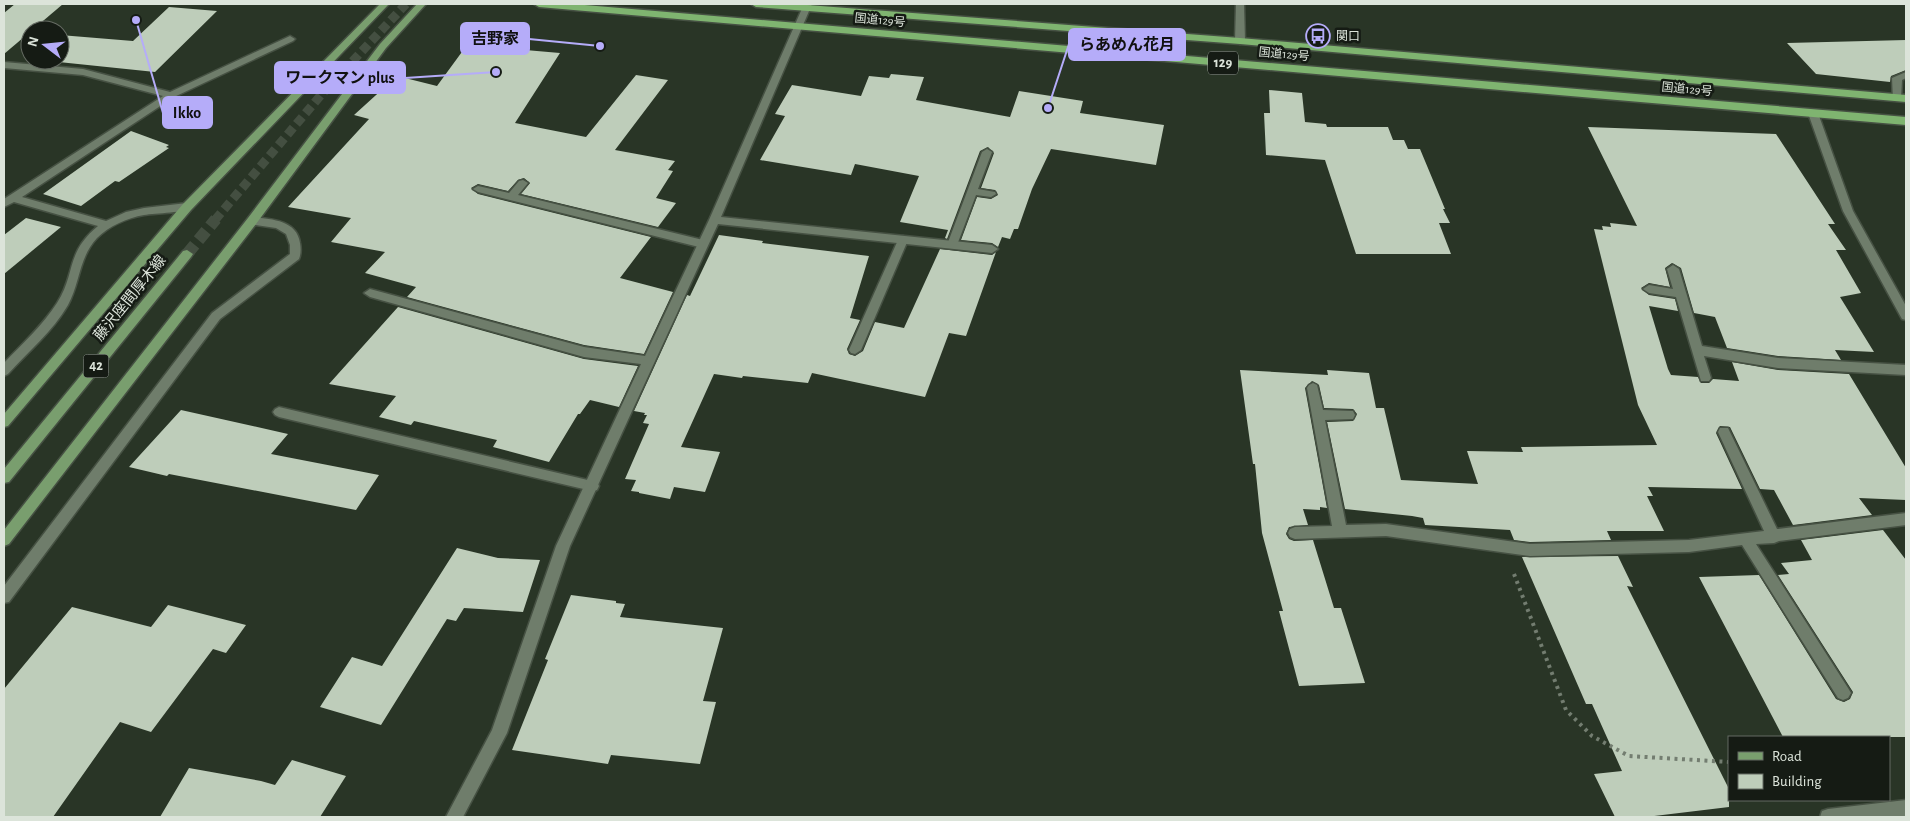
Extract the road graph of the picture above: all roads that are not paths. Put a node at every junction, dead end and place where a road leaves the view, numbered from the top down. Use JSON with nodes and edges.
{"nodes":[{"id":1,"x":385,"y":4,"type":"edge"},
{"id":2,"x":422,"y":4,"type":"edge"},
{"id":3,"x":539,"y":4,"type":"edge"},
{"id":4,"x":756,"y":4,"type":"edge"},
{"id":5,"x":1240,"y":4,"type":"edge"},
{"id":6,"x":807,"y":6,"type":"edge"},
{"id":7,"x":799,"y":26,"type":"junction"},
{"id":8,"x":290,"y":39,"type":"dead end"},
{"id":9,"x":1240,"y":41,"type":"junction"},
{"id":10,"x":4,"y":65,"type":"edge"},
{"id":11,"x":1906,"y":75,"type":"edge"},
{"id":12,"x":171,"y":95,"type":"junction"},
{"id":13,"x":1901,"y":99,"type":"edge"},
{"id":14,"x":1813,"y":113,"type":"junction"},
{"id":15,"x":1906,"y":121,"type":"edge"},
{"id":16,"x":987,"y":152,"type":"dead end"},
{"id":17,"x":523,"y":183,"type":"dead end"},
{"id":18,"x":478,"y":189,"type":"dead end"},
{"id":19,"x":972,"y":191,"type":"junction"},
{"id":20,"x":991,"y":194,"type":"dead end"},
{"id":21,"x":511,"y":197,"type":"junction"},
{"id":22,"x":8,"y":201,"type":"edge"},
{"id":23,"x":187,"y":207,"type":"junction"},
{"id":24,"x":714,"y":220,"type":"junction"},
{"id":25,"x":252,"y":221,"type":"junction"},
{"id":26,"x":107,"y":225,"type":"junction"},
{"id":27,"x":903,"y":240,"type":"junction"},
{"id":28,"x":703,"y":244,"type":"junction"},
{"id":29,"x":952,"y":245,"type":"junction"},
{"id":30,"x":992,"y":249,"type":"dead end"},
{"id":31,"x":187,"y":254,"type":"tunnel mouth"},
{"id":32,"x":1673,"y":269,"type":"dead end"},
{"id":33,"x":1649,"y":289,"type":"dead end"},
{"id":34,"x":370,"y":293,"type":"dead end"},
{"id":35,"x":1681,"y":294,"type":"junction"},
{"id":36,"x":1906,"y":316,"type":"edge"},
{"id":37,"x":855,"y":350,"type":"dead end"},
{"id":38,"x":1698,"y":350,"type":"junction"},
{"id":39,"x":649,"y":361,"type":"junction"},
{"id":40,"x":1906,"y":370,"type":"edge"},
{"id":41,"x":4,"y":371,"type":"edge"},
{"id":42,"x":1705,"y":378,"type":"dead end"},
{"id":43,"x":1314,"y":388,"type":"dead end"},
{"id":44,"x":279,"y":412,"type":"dead end"},
{"id":45,"x":1319,"y":414,"type":"junction"},
{"id":46,"x":1349,"y":415,"type":"dead end"},
{"id":47,"x":4,"y":422,"type":"edge"},
{"id":48,"x":1724,"y":432,"type":"dead end"},
{"id":49,"x":4,"y":478,"type":"edge"},
{"id":50,"x":592,"y":486,"type":"junction"},
{"id":51,"x":1906,"y":519,"type":"edge"},
{"id":52,"x":1340,"y":532,"type":"junction"},
{"id":53,"x":1295,"y":533,"type":"dead end"},
{"id":54,"x":1774,"y":537,"type":"junction"},
{"id":55,"x":4,"y":540,"type":"edge"},
{"id":56,"x":1746,"y":540,"type":"junction"},
{"id":57,"x":4,"y":597,"type":"edge"},
{"id":58,"x":1843,"y":693,"type":"dead end"},
{"id":59,"x":1906,"y":808,"type":"edge"},
{"id":60,"x":454,"y":817,"type":"edge"},
{"id":61,"x":1828,"y":817,"type":"edge"}],
"edges":[{"from":1,"to":23,"type":"main road"},
{"from":2,"to":25,"type":"main road"},
{"from":3,"to":7,"type":"highway","name":"国道129号","number":"129"},
{"from":4,"to":6,"type":"highway","name":"国道129号","number":"129"},
{"from":5,"to":9,"type":"street"},
{"from":6,"to":7,"type":"street"},
{"from":6,"to":9,"type":"highway","name":"国道129号","number":"129"},
{"from":7,"to":14,"type":"highway","name":"国道129号","number":"129"},
{"from":7,"to":24,"type":"street"},
{"from":8,"to":12,"type":"street"},
{"from":9,"to":13,"type":"highway","name":"国道129号","number":"129"},
{"from":10,"to":12,"type":"street"},
{"from":11,"to":13,"type":"street"},
{"from":12,"to":22,"type":"street"},
{"from":14,"to":15,"type":"highway","name":"国道129号","number":"129"},
{"from":14,"to":36,"type":"street"},
{"from":16,"to":19,"type":"street"},
{"from":17,"to":21,"type":"street"},
{"from":18,"to":21,"type":"street"},
{"from":19,"to":20,"type":"street"},
{"from":19,"to":29,"type":"street"},
{"from":21,"to":28,"type":"street"},
{"from":22,"to":26,"type":"street"},
{"from":23,"to":26,"type":"street"},
{"from":23,"to":47,"type":"main road"},
{"from":24,"to":27,"type":"street"},
{"from":24,"to":28,"type":"street"},
{"from":25,"to":55,"type":"main road"},
{"from":25,"to":57,"type":"street"},
{"from":26,"to":41,"type":"street"},
{"from":27,"to":29,"type":"street"},
{"from":27,"to":37,"type":"street"},
{"from":28,"to":39,"type":"street"},
{"from":29,"to":30,"type":"street"},
{"from":31,"to":49,"type":"main road","name":"藤沢座間厚木線","number":"42"},
{"from":32,"to":35,"type":"street"},
{"from":33,"to":35,"type":"street"},
{"from":34,"to":39,"type":"street"},
{"from":35,"to":38,"type":"street"},
{"from":38,"to":40,"type":"street"},
{"from":38,"to":42,"type":"street"},
{"from":39,"to":50,"type":"street"},
{"from":43,"to":45,"type":"street"},
{"from":44,"to":50,"type":"street"},
{"from":45,"to":46,"type":"street"},
{"from":45,"to":52,"type":"street"},
{"from":48,"to":54,"type":"street"},
{"from":50,"to":60,"type":"street"},
{"from":51,"to":54,"type":"street"},
{"from":52,"to":53,"type":"street"},
{"from":52,"to":56,"type":"street"},
{"from":54,"to":56,"type":"street"},
{"from":56,"to":58,"type":"street"},
{"from":59,"to":61,"type":"street"}]}
